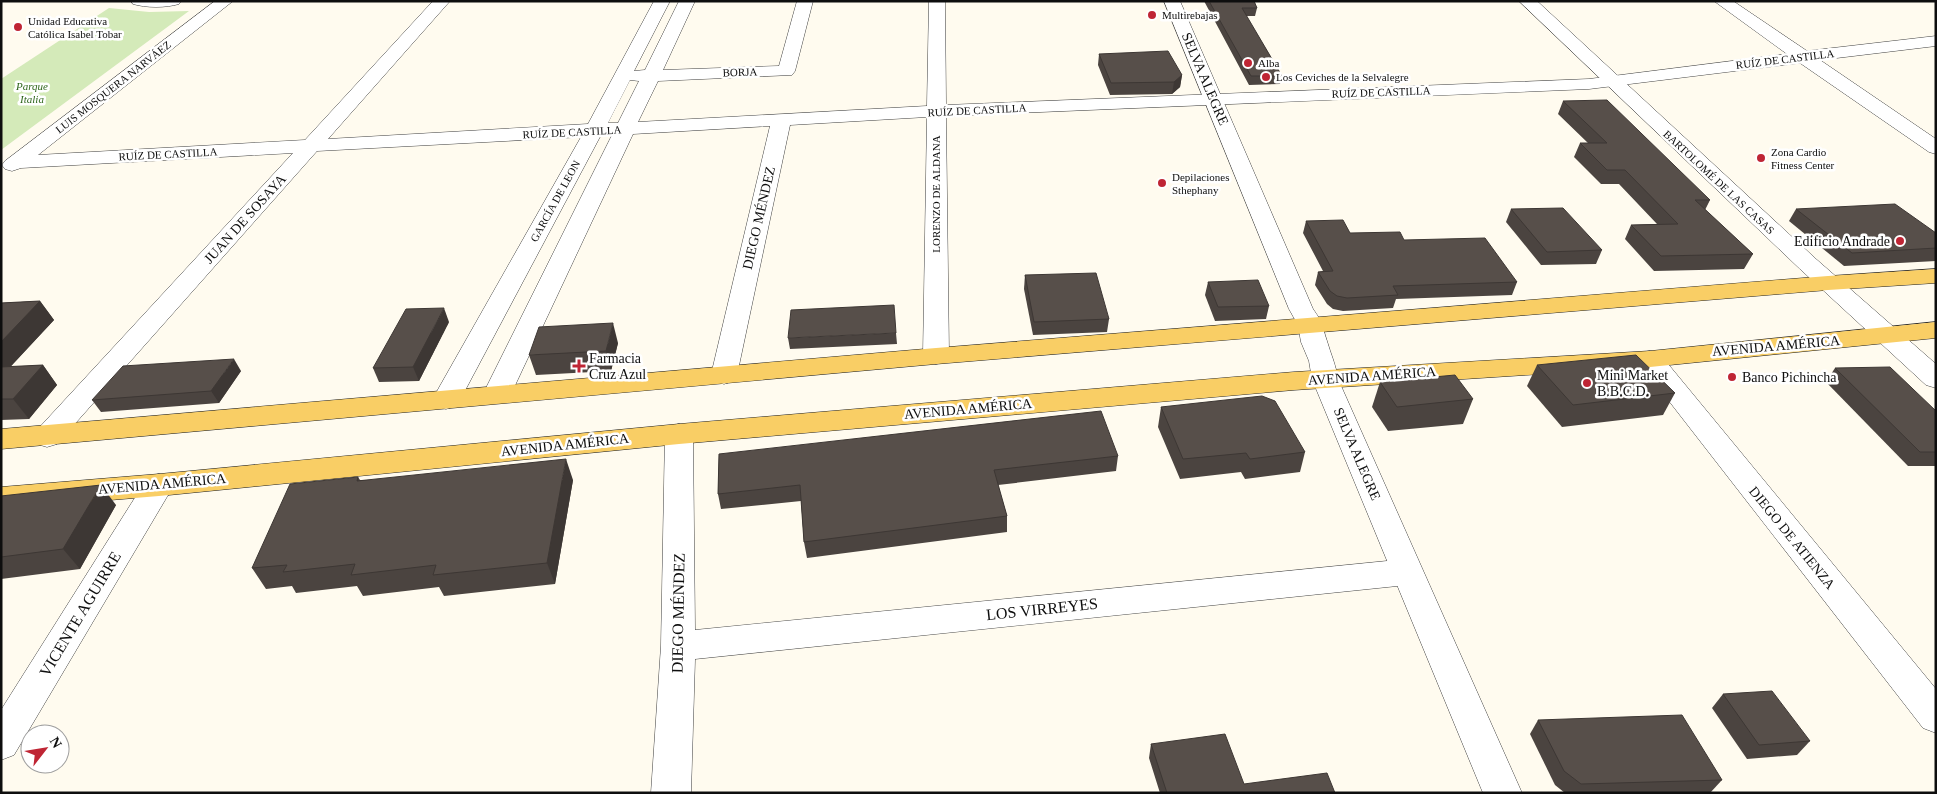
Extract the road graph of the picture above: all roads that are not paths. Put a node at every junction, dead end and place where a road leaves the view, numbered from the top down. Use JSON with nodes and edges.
{"nodes":[{"id":1,"x":140,"y":1,"type":"edge"},
{"id":2,"x":174,"y":1,"type":"edge"},
{"id":3,"x":225,"y":1,"type":"edge"},
{"id":4,"x":442,"y":1,"type":"edge"},
{"id":5,"x":662,"y":1,"type":"edge"},
{"id":6,"x":687,"y":1,"type":"edge"},
{"id":7,"x":805,"y":1,"type":"edge"},
{"id":8,"x":937,"y":1,"type":"edge"},
{"id":9,"x":1172,"y":1,"type":"edge"},
{"id":10,"x":1527,"y":1,"type":"edge"},
{"id":11,"x":1722,"y":1,"type":"edge"},
{"id":12,"x":1936,"y":41,"type":"edge"},
{"id":13,"x":1801,"y":57,"type":"junction"},
{"id":14,"x":651,"y":75,"type":"junction"},
{"id":15,"x":622,"y":76,"type":"junction"},
{"id":16,"x":1611,"y":80,"type":"junction"},
{"id":17,"x":1214,"y":99,"type":"junction"},
{"id":18,"x":937,"y":111,"type":"junction"},
{"id":19,"x":781,"y":120,"type":"junction"},
{"id":20,"x":624,"y":129,"type":"junction"},
{"id":21,"x":594,"y":131,"type":"junction"},
{"id":22,"x":310,"y":147,"type":"junction"},
{"id":23,"x":1936,"y":148,"type":"edge"},
{"id":24,"x":9,"y":168,"type":"edge"},
{"id":25,"x":1936,"y":276,"type":"edge"},
{"id":26,"x":1828,"y":283,"type":"junction"},
{"id":27,"x":1311,"y":325,"type":"junction"},
{"id":28,"x":1936,"y":330,"type":"edge"},
{"id":29,"x":1887,"y":334,"type":"junction"},
{"id":30,"x":936,"y":356,"type":"junction"},
{"id":31,"x":1650,"y":359,"type":"junction"},
{"id":32,"x":724,"y":375,"type":"junction"},
{"id":33,"x":1325,"y":379,"type":"junction"},
{"id":34,"x":1936,"y":379,"type":"edge"},
{"id":35,"x":497,"y":394,"type":"junction"},
{"id":36,"x":446,"y":400,"type":"junction"},
{"id":37,"x":679,"y":434,"type":"junction"},
{"id":38,"x":47,"y":437,"type":"junction"},
{"id":39,"x":1,"y":440,"type":"edge"},
{"id":40,"x":159,"y":485,"type":"junction"},
{"id":41,"x":1,"y":498,"type":"edge"},
{"id":42,"x":1407,"y":572,"type":"junction"},
{"id":43,"x":678,"y":646,"type":"junction"},
{"id":44,"x":1936,"y":717,"type":"edge"},
{"id":45,"x":1,"y":743,"type":"edge"},
{"id":46,"x":671,"y":793,"type":"edge"},
{"id":47,"x":1503,"y":793,"type":"edge"}],
"edges":[{"from":1,"to":2,"type":"street"},
{"from":3,"to":24,"type":"street","name":"LUIS MOSQUERA NARVÁEZ"},
{"from":4,"to":22,"type":"street","name":"JUAN DE SOSAYA"},
{"from":5,"to":15,"type":"street","name":"GARCÍA DE LEON"},
{"from":6,"to":14,"type":"street"},
{"from":7,"to":14,"type":"street","name":"BORJA"},
{"from":8,"to":18,"type":"street","name":"LORENZO DE ALDANA"},
{"from":9,"to":17,"type":"street","name":"SELVA ALEGRE"},
{"from":10,"to":16,"type":"street","name":"BARTOLOMÉ DE LAS CASAS"},
{"from":11,"to":13,"type":"street"},
{"from":12,"to":13,"type":"street","name":"RUÍZ DE CASTILLA"},
{"from":13,"to":16,"type":"street","name":"RUÍZ DE CASTILLA"},
{"from":13,"to":23,"type":"street"},
{"from":14,"to":15,"type":"street","name":"BORJA"},
{"from":14,"to":20,"type":"street"},
{"from":15,"to":21,"type":"street","name":"GARCÍA DE LEON"},
{"from":16,"to":17,"type":"street","name":"RUÍZ DE CASTILLA"},
{"from":16,"to":26,"type":"street","name":"BARTOLOMÉ DE LAS CASAS"},
{"from":17,"to":18,"type":"street","name":"RUÍZ DE CASTILLA"},
{"from":17,"to":27,"type":"street","name":"SELVA ALEGRE"},
{"from":18,"to":19,"type":"street","name":"RUÍZ DE CASTILLA"},
{"from":18,"to":30,"type":"street","name":"LORENZO DE ALDANA"},
{"from":19,"to":20,"type":"street","name":"RUÍZ DE CASTILLA"},
{"from":19,"to":32,"type":"street","name":"DIEGO MÉNDEZ"},
{"from":20,"to":21,"type":"street","name":"RUÍZ DE CASTILLA"},
{"from":20,"to":35,"type":"street"},
{"from":21,"to":22,"type":"street","name":"RUÍZ DE CASTILLA"},
{"from":21,"to":36,"type":"street","name":"GARCÍA DE LEON"},
{"from":22,"to":24,"type":"street","name":"RUÍZ DE CASTILLA"},
{"from":22,"to":38,"type":"street","name":"JUAN DE SOSAYA"},
{"from":25,"to":26,"type":"main road"},
{"from":26,"to":27,"type":"main road"},
{"from":26,"to":29,"type":"street","name":"BARTOLOMÉ DE LAS CASAS"},
{"from":27,"to":30,"type":"main road"},
{"from":27,"to":33,"type":"street","name":"SELVA ALEGRE"},
{"from":28,"to":29,"type":"main road","name":"AVENIDA AMÉRICA"},
{"from":29,"to":31,"type":"main road","name":"AVENIDA AMÉRICA"},
{"from":29,"to":34,"type":"street","name":"BARTOLOMÉ DE LAS CASAS"},
{"from":30,"to":32,"type":"main road"},
{"from":31,"to":33,"type":"main road","name":"AVENIDA AMÉRICA"},
{"from":31,"to":44,"type":"street","name":"DIEGO DE ATIENZA"},
{"from":32,"to":35,"type":"main road"},
{"from":33,"to":37,"type":"main road","name":"AVENIDA AMÉRICA"},
{"from":33,"to":42,"type":"street","name":"SELVA ALEGRE"},
{"from":35,"to":36,"type":"main road"},
{"from":36,"to":38,"type":"main road"},
{"from":37,"to":40,"type":"main road","name":"AVENIDA AMÉRICA"},
{"from":37,"to":43,"type":"street","name":"DIEGO MÉNDEZ"},
{"from":38,"to":39,"type":"main road"},
{"from":40,"to":41,"type":"main road","name":"AVENIDA AMÉRICA"},
{"from":40,"to":45,"type":"street","name":"VICENTE AGUIRRE"},
{"from":42,"to":43,"type":"street","name":"LOS VIRREYES"},
{"from":42,"to":47,"type":"street","name":"SELVA ALEGRE"},
{"from":43,"to":46,"type":"street","name":"DIEGO MÉNDEZ"}]}
